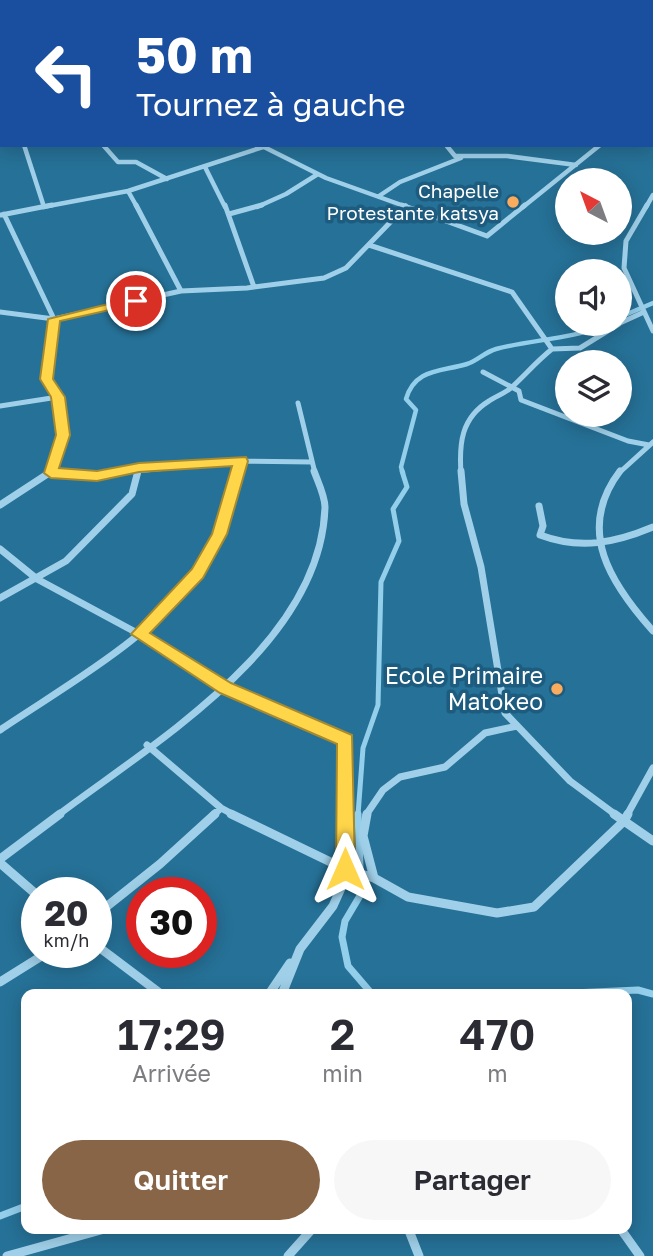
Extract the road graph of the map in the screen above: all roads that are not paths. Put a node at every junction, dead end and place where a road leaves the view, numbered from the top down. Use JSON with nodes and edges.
{"nodes":[{"id":1,"x":25,"y":147,"type":"edge"},
{"id":2,"x":105,"y":147,"type":"edge"},
{"id":3,"x":260,"y":147,"type":"edge"},
{"id":4,"x":265,"y":147,"type":"edge"},
{"id":5,"x":448,"y":147,"type":"edge"},
{"id":6,"x":598,"y":147,"type":"edge"},
{"id":7,"x":463,"y":157,"type":"junction"},
{"id":8,"x":576,"y":165,"type":"junction"},
{"id":9,"x":205,"y":167,"type":"junction"},
{"id":10,"x":318,"y":174,"type":"junction"},
{"id":11,"x":167,"y":179,"type":"junction"},
{"id":12,"x":128,"y":191,"type":"junction"},
{"id":13,"x":653,"y":195,"type":"edge"},
{"id":14,"x":379,"y":196,"type":"junction"},
{"id":15,"x":44,"y":206,"type":"junction"},
{"id":16,"x":405,"y":206,"type":"junction"},
{"id":17,"x":229,"y":214,"type":"junction"},
{"id":18,"x":2,"y":215,"type":"edge"},
{"id":19,"x":369,"y":245,"type":"junction"},
{"id":20,"x":254,"y":287,"type":"junction"},
{"id":21,"x":181,"y":291,"type":"junction"},
{"id":22,"x":0,"y":312,"type":"edge"},
{"id":23,"x":644,"y":312,"type":"junction"},
{"id":24,"x":632,"y":317,"type":"edge"},
{"id":25,"x":54,"y":319,"type":"junction"},
{"id":26,"x":653,"y":331,"type":"edge"},
{"id":27,"x":599,"y":336,"type":"edge"},
{"id":28,"x":552,"y":349,"type":"junction"},
{"id":29,"x":483,"y":372,"type":"dead end"},
{"id":30,"x":511,"y":388,"type":"junction"},
{"id":31,"x":58,"y":397,"type":"junction"},
{"id":32,"x":298,"y":403,"type":"dead end"},
{"id":33,"x":0,"y":406,"type":"edge"},
{"id":34,"x":651,"y":443,"type":"edge"},
{"id":35,"x":241,"y":461,"type":"junction"},
{"id":36,"x":312,"y":462,"type":"junction"},
{"id":37,"x":139,"y":468,"type":"junction"},
{"id":38,"x":51,"y":473,"type":"junction"},
{"id":39,"x":0,"y":505,"type":"edge"},
{"id":40,"x":539,"y":506,"type":"dead end"},
{"id":41,"x":653,"y":527,"type":"edge"},
{"id":42,"x":599,"y":543,"type":"junction"},
{"id":43,"x":0,"y":549,"type":"edge"},
{"id":44,"x":37,"y":579,"type":"junction"},
{"id":45,"x":0,"y":598,"type":"edge"},
{"id":46,"x":653,"y":631,"type":"edge"},
{"id":47,"x":139,"y":634,"type":"junction"},
{"id":48,"x":226,"y":688,"type":"junction"},
{"id":49,"x":517,"y":726,"type":"junction"},
{"id":50,"x":0,"y":730,"type":"edge"},
{"id":51,"x":147,"y":745,"type":"junction"},
{"id":52,"x":653,"y":768,"type":"edge"},
{"id":53,"x":222,"y":808,"type":"junction"},
{"id":54,"x":625,"y":821,"type":"junction"},
{"id":55,"x":653,"y":841,"type":"edge"},
{"id":56,"x":0,"y":861,"type":"edge"},
{"id":57,"x":345,"y":869,"type":"junction"},
{"id":58,"x":374,"y":878,"type":"junction"},
{"id":59,"x":21,"y":880,"type":"edge"},
{"id":60,"x":112,"y":902,"type":"edge"},
{"id":61,"x":112,"y":957,"type":"edge"},
{"id":62,"x":295,"y":957,"type":"junction"},
{"id":63,"x":22,"y":968,"type":"edge"},
{"id":64,"x":0,"y":982,"type":"edge"},
{"id":65,"x":154,"y":989,"type":"edge"},
{"id":66,"x":273,"y":989,"type":"edge"},
{"id":67,"x":284,"y":989,"type":"edge"},
{"id":68,"x":86,"y":1234,"type":"edge"},
{"id":69,"x":308,"y":1234,"type":"edge"},
{"id":70,"x":410,"y":1234,"type":"edge"},
{"id":71,"x":624,"y":1234,"type":"edge"},
{"id":72,"x":7,"y":1256,"type":"edge"},
{"id":73,"x":288,"y":1256,"type":"edge"},
{"id":74,"x":419,"y":1256,"type":"edge"},
{"id":75,"x":640,"y":1256,"type":"edge"}],
"edges":[{"from":1,"to":15,"type":"street"},
{"from":2,"to":11,"type":"street"},
{"from":3,"to":9,"type":"street"},
{"from":4,"to":10,"type":"street"},
{"from":5,"to":7,"type":"street"},
{"from":6,"to":8,"type":"street"},
{"from":7,"to":8,"type":"street"},
{"from":7,"to":14,"type":"street"},
{"from":8,"to":16,"type":"street"},
{"from":9,"to":11,"type":"street"},
{"from":9,"to":17,"type":"street"},
{"from":10,"to":14,"type":"street"},
{"from":10,"to":17,"type":"street"},
{"from":11,"to":12,"type":"street"},
{"from":12,"to":15,"type":"street"},
{"from":12,"to":21,"type":"street"},
{"from":13,"to":23,"type":"street"},
{"from":14,"to":16,"type":"street"},
{"from":15,"to":18,"type":"street"},
{"from":16,"to":19,"type":"street"},
{"from":17,"to":20,"type":"street"},
{"from":18,"to":25,"type":"street"},
{"from":19,"to":20,"type":"street"},
{"from":19,"to":28,"type":"street"},
{"from":20,"to":21,"type":"street"},
{"from":21,"to":25,"type":"street"},
{"from":22,"to":25,"type":"street"},
{"from":23,"to":24,"type":"street"},
{"from":23,"to":26,"type":"street"},
{"from":25,"to":31,"type":"street"},
{"from":27,"to":28,"type":"street"},
{"from":28,"to":30,"type":"street"},
{"from":29,"to":30,"type":"street"},
{"from":30,"to":34,"type":"street"},
{"from":30,"to":49,"type":"street"},
{"from":31,"to":33,"type":"street"},
{"from":31,"to":38,"type":"street"},
{"from":32,"to":36,"type":"street"},
{"from":34,"to":42,"type":"street"},
{"from":35,"to":36,"type":"street"},
{"from":35,"to":37,"type":"street"},
{"from":35,"to":47,"type":"street"},
{"from":36,"to":48,"type":"street"},
{"from":37,"to":38,"type":"street"},
{"from":37,"to":44,"type":"street"},
{"from":38,"to":39,"type":"street"},
{"from":40,"to":42,"type":"street"},
{"from":41,"to":42,"type":"street"},
{"from":42,"to":46,"type":"street"},
{"from":43,"to":44,"type":"street"},
{"from":44,"to":45,"type":"street"},
{"from":44,"to":47,"type":"street"},
{"from":47,"to":48,"type":"street"},
{"from":47,"to":50,"type":"street"},
{"from":48,"to":51,"type":"street"},
{"from":48,"to":57,"type":"street"},
{"from":49,"to":54,"type":"street"},
{"from":49,"to":58,"type":"street"},
{"from":51,"to":53,"type":"street"},
{"from":51,"to":56,"type":"street"},
{"from":52,"to":54,"type":"street"},
{"from":53,"to":57,"type":"street"},
{"from":53,"to":60,"type":"street"},
{"from":54,"to":55,"type":"street"},
{"from":54,"to":58,"type":"street"},
{"from":56,"to":59,"type":"street"},
{"from":57,"to":58,"type":"street"},
{"from":57,"to":62,"type":"street"},
{"from":61,"to":65,"type":"street"},
{"from":62,"to":66,"type":"street"},
{"from":62,"to":67,"type":"street"},
{"from":63,"to":64,"type":"street"},
{"from":68,"to":72,"type":"street"},
{"from":69,"to":73,"type":"street"},
{"from":70,"to":74,"type":"street"},
{"from":71,"to":75,"type":"street"}]}
